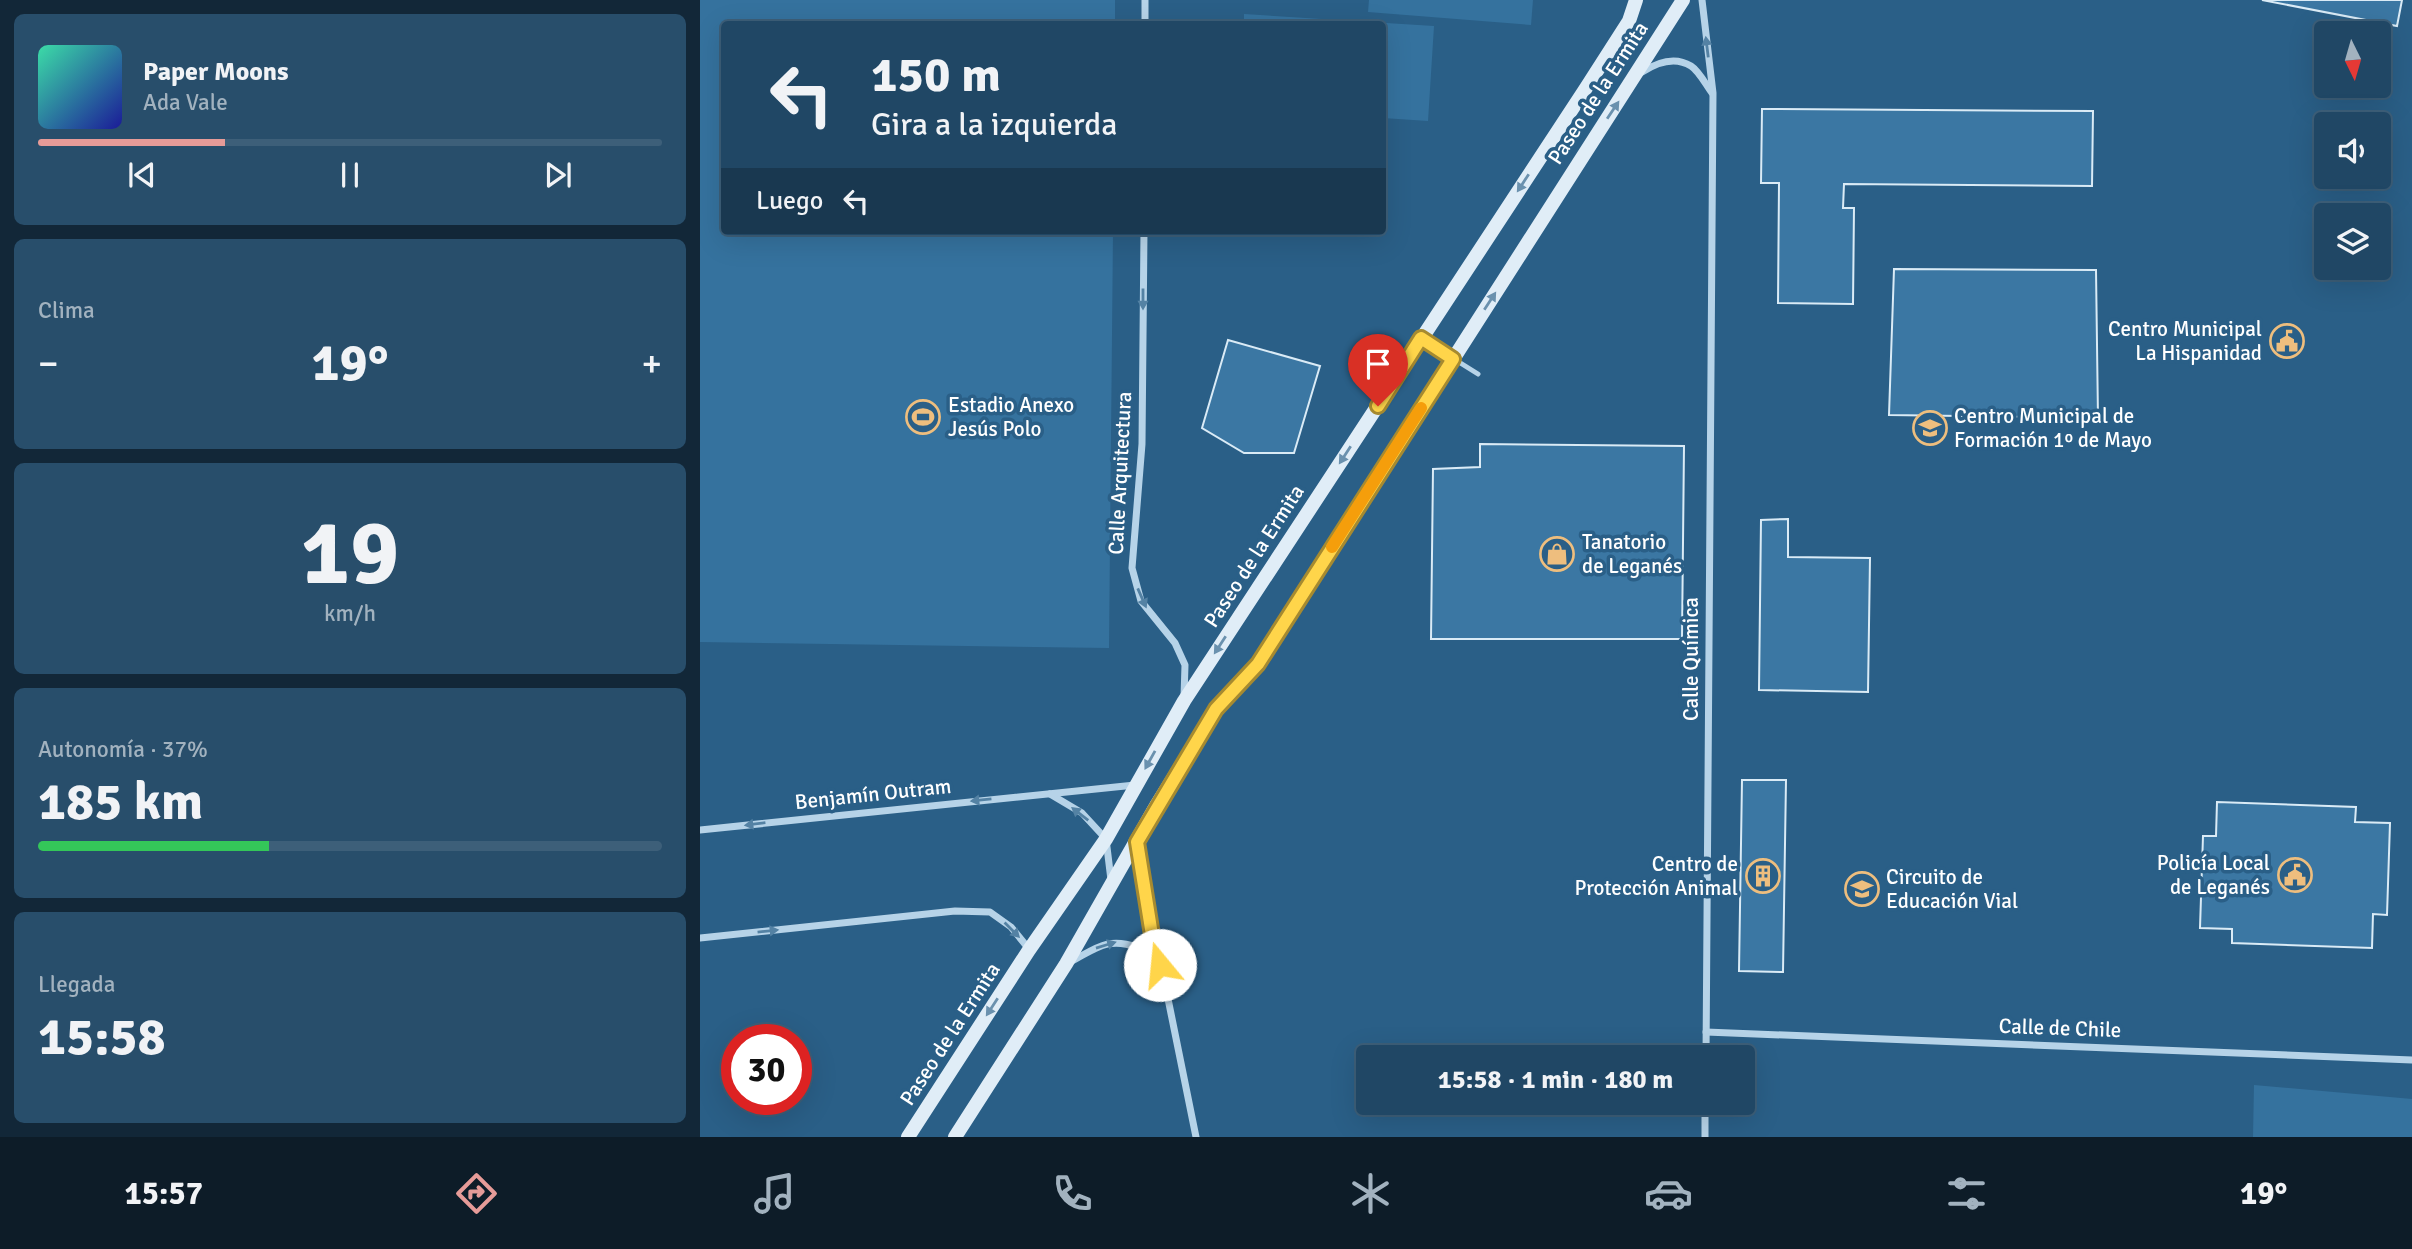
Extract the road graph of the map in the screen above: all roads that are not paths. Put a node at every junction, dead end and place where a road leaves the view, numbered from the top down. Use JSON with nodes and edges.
{"nodes":[{"id":1,"x":1145,"y":0,"type":"edge"},
{"id":2,"x":1636,"y":0,"type":"edge"},
{"id":3,"x":1683,"y":0,"type":"edge"},
{"id":4,"x":1702,"y":0,"type":"edge"},
{"id":5,"x":1145,"y":21,"type":"edge"},
{"id":6,"x":1637,"y":75,"type":"junction"},
{"id":7,"x":1713,"y":93,"type":"junction"},
{"id":8,"x":1144,"y":235,"type":"edge"},
{"id":9,"x":1421,"y":338,"type":"junction"},
{"id":10,"x":1453,"y":359,"type":"junction"},
{"id":11,"x":1478,"y":374,"type":"dead end"},
{"id":12,"x":1184,"y":701,"type":"junction"},
{"id":13,"x":1136,"y":785,"type":"junction"},
{"id":14,"x":1049,"y":794,"type":"junction"},
{"id":15,"x":700,"y":830,"type":"edge"},
{"id":16,"x":1106,"y":839,"type":"junction"},
{"id":17,"x":1137,"y":842,"type":"junction"},
{"id":18,"x":1110,"y":888,"type":"junction"},
{"id":19,"x":700,"y":938,"type":"edge"},
{"id":20,"x":1029,"y":950,"type":"junction"},
{"id":21,"x":1148,"y":950,"type":"junction"},
{"id":22,"x":1066,"y":964,"type":"junction"},
{"id":23,"x":1706,"y":1032,"type":"junction"},
{"id":24,"x":1706,"y":1045,"type":"edge"},
{"id":25,"x":2412,"y":1059,"type":"edge"},
{"id":26,"x":1705,"y":1115,"type":"edge"},
{"id":27,"x":908,"y":1137,"type":"edge"},
{"id":28,"x":954,"y":1137,"type":"edge"},
{"id":29,"x":1196,"y":1137,"type":"edge"},
{"id":30,"x":1705,"y":1137,"type":"edge"}],
"edges":[{"from":1,"to":5,"type":"street"},
{"from":2,"to":9,"type":"main road","name":"Paseo de la Ermita","one_way":true},
{"from":3,"to":6,"type":"main road","name":"Paseo de la Ermita"},
{"from":7,"to":4,"type":"street","name":"Calle Química","one_way":true},
{"from":6,"to":7,"type":"street"},
{"from":10,"to":6,"type":"main road","name":"Paseo de la Ermita","one_way":true},
{"from":7,"to":23,"type":"street","name":"Calle Química"},
{"from":8,"to":12,"type":"street","name":"Calle Arquitectura","one_way":true},
{"from":9,"to":10,"type":"lane"},
{"from":9,"to":12,"type":"main road","name":"Paseo de la Ermita","one_way":true},
{"from":10,"to":11,"type":"lane"},
{"from":10,"to":17,"type":"main road","name":"Paseo de la Ermita"},
{"from":12,"to":13,"type":"main road","name":"Paseo de la Ermita","one_way":true},
{"from":13,"to":14,"type":"street","name":"Benjamín Outram"},
{"from":13,"to":16,"type":"main road","name":"Paseo de la Ermita"},
{"from":14,"to":15,"type":"street","name":"Benjamín Outram","one_way":true},
{"from":16,"to":14,"type":"street","one_way":true},
{"from":16,"to":18,"type":"street"},
{"from":16,"to":20,"type":"main road","name":"Paseo de la Ermita"},
{"from":17,"to":18,"type":"main road","name":"Paseo de la Ermita"},
{"from":17,"to":21,"type":"street"},
{"from":18,"to":22,"type":"main road","name":"Paseo de la Ermita"},
{"from":19,"to":20,"type":"street","one_way":true},
{"from":20,"to":27,"type":"main road","name":"Paseo de la Ermita","one_way":true},
{"from":22,"to":21,"type":"street","name":"Paseo de la Ermita","one_way":true},
{"from":21,"to":29,"type":"street"},
{"from":22,"to":28,"type":"main road","name":"Paseo de la Ermita"},
{"from":23,"to":24,"type":"street","name":"Calle Química"},
{"from":23,"to":25,"type":"street","name":"Calle de Chile"},
{"from":26,"to":30,"type":"street"}]}
